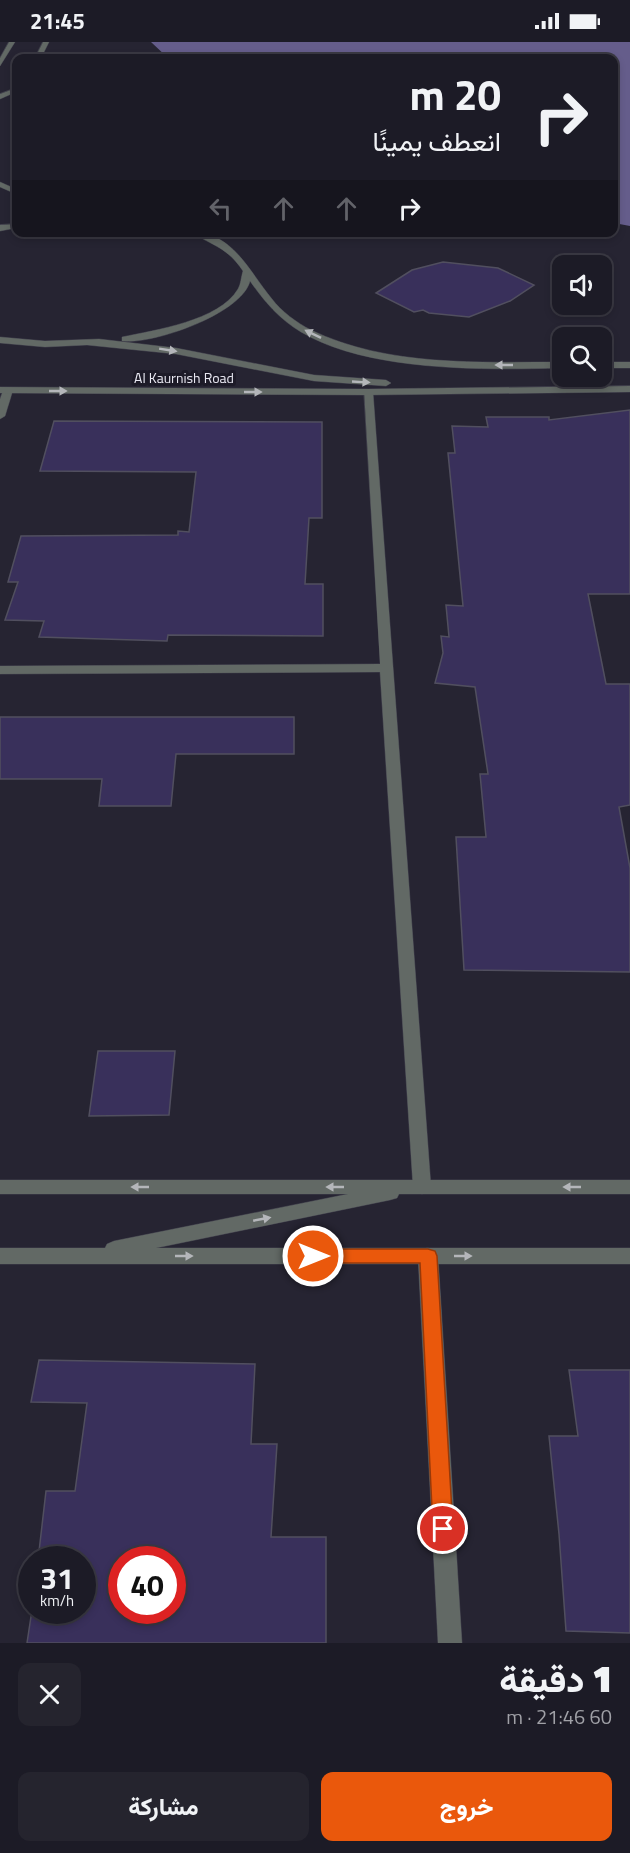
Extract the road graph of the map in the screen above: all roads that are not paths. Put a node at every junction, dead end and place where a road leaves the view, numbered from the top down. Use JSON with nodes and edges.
{"nodes":[{"id":1,"x":12,"y":42,"type":"edge"},
{"id":2,"x":0,"y":64,"type":"edge"},
{"id":3,"x":208,"y":237,"type":"edge"},
{"id":4,"x":247,"y":271,"type":"junction"},
{"id":5,"x":0,"y":340,"type":"edge"},
{"id":6,"x":89,"y":343,"type":"junction"},
{"id":7,"x":45,"y":344,"type":"junction"},
{"id":8,"x":0,"y":348,"type":"edge"},
{"id":9,"x":552,"y":365,"type":"edge"},
{"id":10,"x":612,"y":365,"type":"edge"},
{"id":11,"x":630,"y":365,"type":"edge"},
{"id":12,"x":540,"y":389,"type":"junction"},
{"id":13,"x":630,"y":389,"type":"edge"},
{"id":14,"x":4,"y":390,"type":"edge"},
{"id":15,"x":368,"y":392,"type":"junction"},
{"id":16,"x":0,"y":416,"type":"edge"},
{"id":17,"x":387,"y":668,"type":"junction"},
{"id":18,"x":0,"y":670,"type":"edge"},
{"id":19,"x":0,"y":1187,"type":"edge"},
{"id":20,"x":422,"y":1187,"type":"junction"},
{"id":21,"x":630,"y":1187,"type":"edge"},
{"id":22,"x":0,"y":1256,"type":"edge"},
{"id":23,"x":81,"y":1256,"type":"junction"},
{"id":24,"x":428,"y":1256,"type":"junction"},
{"id":25,"x":630,"y":1256,"type":"edge"},
{"id":26,"x":450,"y":1643,"type":"edge"}],
"edges":[{"from":1,"to":2,"type":"street"},
{"from":3,"to":4,"type":"street"},
{"from":4,"to":6,"type":"street"},
{"from":9,"to":4,"type":"street","one_way":true},
{"from":5,"to":7,"type":"street"},
{"from":6,"to":7,"type":"street"},
{"from":6,"to":12,"type":"street","one_way":true},
{"from":7,"to":8,"type":"street"},
{"from":10,"to":11,"type":"street"},
{"from":12,"to":13,"type":"street"},
{"from":12,"to":15,"type":"street","name":"Al Kaurnish Road"},
{"from":14,"to":15,"type":"street","name":"Al Kaurnish Road","one_way":true},
{"from":14,"to":16,"type":"street"},
{"from":15,"to":17,"type":"street"},
{"from":17,"to":18,"type":"street"},
{"from":17,"to":20,"type":"street"},
{"from":20,"to":19,"type":"street","one_way":true},
{"from":21,"to":20,"type":"street","one_way":true},
{"from":23,"to":20,"type":"street","one_way":true},
{"from":22,"to":23,"type":"street"},
{"from":23,"to":24,"type":"street","one_way":true},
{"from":24,"to":25,"type":"street","one_way":true},
{"from":24,"to":26,"type":"street"}]}
